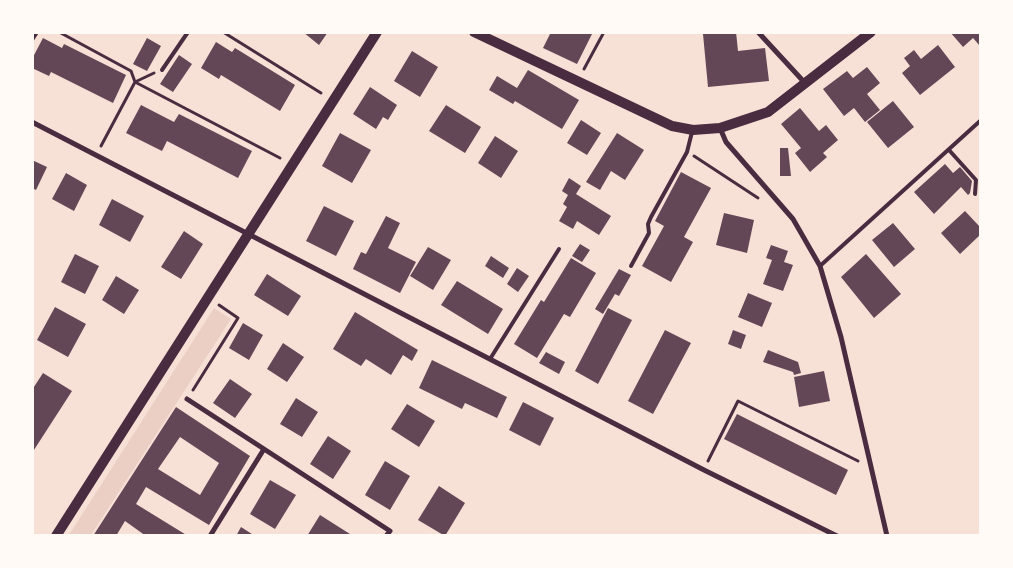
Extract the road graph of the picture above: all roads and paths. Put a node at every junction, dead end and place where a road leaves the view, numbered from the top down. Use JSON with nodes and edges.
{"nodes":[{"id":1,"x":37,"y":32,"type":"edge"},
{"id":2,"x":60,"y":32,"type":"edge"},
{"id":3,"x":188,"y":32,"type":"edge"},
{"id":4,"x":223,"y":32,"type":"edge"},
{"id":5,"x":377,"y":32,"type":"edge"},
{"id":6,"x":474,"y":32,"type":"edge"},
{"id":7,"x":604,"y":32,"type":"edge"},
{"id":8,"x":758,"y":32,"type":"edge"},
{"id":9,"x":871,"y":32,"type":"edge"},
{"id":10,"x":32,"y":40,"type":"edge"},
{"id":11,"x":162,"y":70,"type":"joint"},
{"id":12,"x":578,"y":81,"type":"junction"},
{"id":13,"x":134,"y":82,"type":"junction"},
{"id":14,"x":805,"y":84,"type":"junction"},
{"id":15,"x":320,"y":93,"type":"dead end"},
{"id":16,"x":32,"y":122,"type":"edge"},
{"id":17,"x":980,"y":122,"type":"edge"},
{"id":18,"x":720,"y":128,"type":"junction"},
{"id":19,"x":693,"y":130,"type":"junction"},
{"id":20,"x":948,"y":150,"type":"junction"},
{"id":21,"x":687,"y":152,"type":"junction"},
{"id":22,"x":97,"y":153,"type":"junction"},
{"id":23,"x":280,"y":158,"type":"dead end"},
{"id":24,"x":975,"y":194,"type":"dead end"},
{"id":25,"x":775,"y":199,"type":"junction"},
{"id":26,"x":249,"y":233,"type":"junction"},
{"id":27,"x":559,"y":249,"type":"dead end"},
{"id":28,"x":631,"y":266,"type":"dead end"},
{"id":29,"x":820,"y":266,"type":"junction"},
{"id":30,"x":208,"y":297,"type":"junction"},
{"id":31,"x":490,"y":359,"type":"junction"},
{"id":32,"x":187,"y":399,"type":"joint"},
{"id":33,"x":264,"y":449,"type":"junction"},
{"id":34,"x":868,"y":460,"type":"junction"},
{"id":35,"x":704,"y":470,"type":"junction"},
{"id":36,"x":56,"y":536,"type":"edge"},
{"id":37,"x":210,"y":536,"type":"edge"},
{"id":38,"x":386,"y":536,"type":"edge"},
{"id":39,"x":837,"y":536,"type":"edge"},
{"id":40,"x":887,"y":536,"type":"edge"}],
"edges":[{"from":1,"to":10,"type":"lane"},
{"from":2,"to":13,"type":"path"},
{"from":3,"to":11,"type":"lane"},
{"from":4,"to":15,"type":"path"},
{"from":5,"to":26,"type":"main road"},
{"from":6,"to":12,"type":"main road"},
{"from":7,"to":12,"type":"path"},
{"from":8,"to":14,"type":"street"},
{"from":9,"to":14,"type":"main road"},
{"from":11,"to":13,"type":"path"},
{"from":12,"to":19,"type":"main road"},
{"from":13,"to":22,"type":"path"},
{"from":13,"to":23,"type":"path"},
{"from":14,"to":18,"type":"main road"},
{"from":16,"to":22,"type":"street"},
{"from":17,"to":20,"type":"lane"},
{"from":18,"to":19,"type":"main road"},
{"from":18,"to":25,"type":"street"},
{"from":19,"to":21,"type":"lane"},
{"from":20,"to":24,"type":"lane"},
{"from":20,"to":29,"type":"lane"},
{"from":21,"to":25,"type":"path"},
{"from":21,"to":28,"type":"lane"},
{"from":22,"to":26,"type":"street"},
{"from":25,"to":29,"type":"street"},
{"from":26,"to":30,"type":"main road"},
{"from":26,"to":31,"type":"street"},
{"from":27,"to":31,"type":"lane"},
{"from":29,"to":34,"type":"street"},
{"from":30,"to":32,"type":"path"},
{"from":30,"to":36,"type":"main road"},
{"from":31,"to":35,"type":"street"},
{"from":32,"to":33,"type":"street"},
{"from":33,"to":37,"type":"street"},
{"from":33,"to":38,"type":"street"},
{"from":34,"to":35,"type":"path"},
{"from":34,"to":40,"type":"street"},
{"from":35,"to":39,"type":"street"}]}
